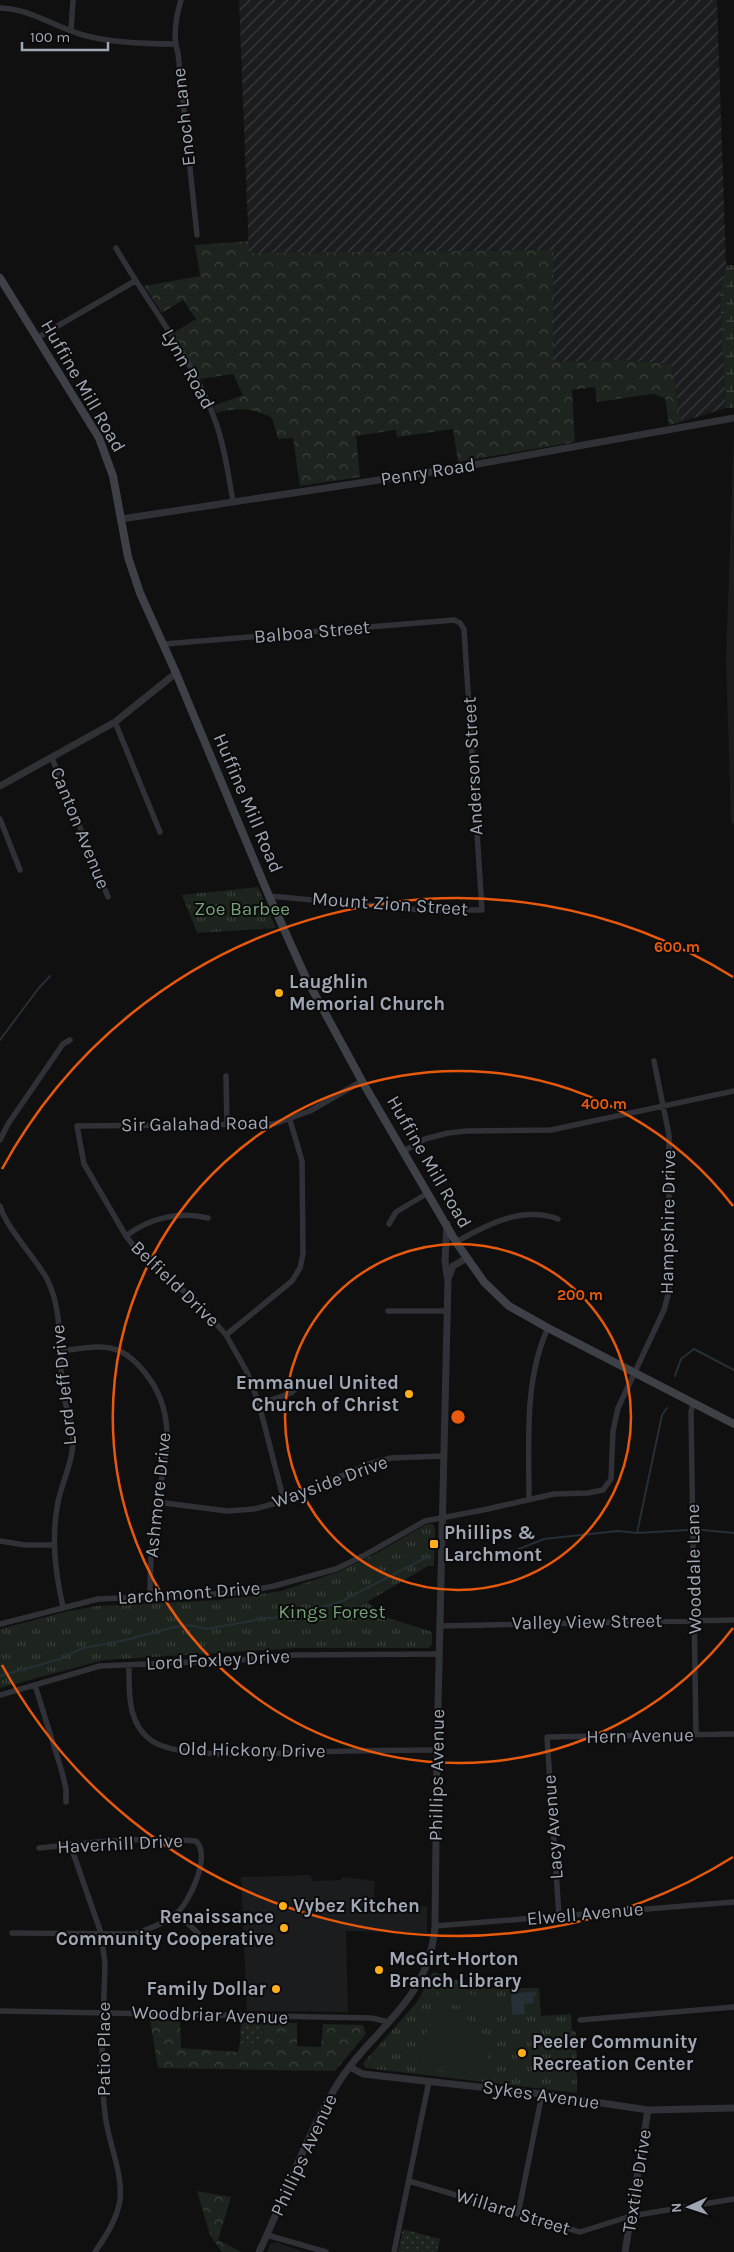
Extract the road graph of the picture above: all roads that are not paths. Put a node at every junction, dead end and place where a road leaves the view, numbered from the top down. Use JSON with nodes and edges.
{"nodes":[{"id":1,"x":73,"y":0,"type":"edge"},
{"id":2,"x":181,"y":0,"type":"edge"},
{"id":3,"x":0,"y":8,"type":"edge"},
{"id":4,"x":71,"y":30,"type":"junction"},
{"id":5,"x":175,"y":44,"type":"junction"},
{"id":6,"x":197,"y":235,"type":"dead end"},
{"id":7,"x":116,"y":248,"type":"dead end"},
{"id":8,"x":0,"y":278,"type":"edge"},
{"id":9,"x":135,"y":281,"type":"junction"},
{"id":10,"x":37,"y":338,"type":"junction"},
{"id":11,"x":734,"y":418,"type":"edge"},
{"id":12,"x":233,"y":501,"type":"junction"},
{"id":13,"x":121,"y":519,"type":"junction"},
{"id":14,"x":460,"y":623,"type":"joint"},
{"id":15,"x":164,"y":644,"type":"junction"},
{"id":16,"x":176,"y":672,"type":"junction"},
{"id":17,"x":115,"y":722,"type":"junction"},
{"id":18,"x":52,"y":758,"type":"junction"},
{"id":19,"x":0,"y":786,"type":"edge"},
{"id":20,"x":0,"y":819,"type":"edge"},
{"id":21,"x":160,"y":832,"type":"dead end"},
{"id":22,"x":20,"y":870,"type":"dead end"},
{"id":23,"x":269,"y":896,"type":"junction"},
{"id":24,"x":108,"y":897,"type":"dead end"},
{"id":25,"x":482,"y":910,"type":"joint"},
{"id":26,"x":70,"y":1040,"type":"dead end"},
{"id":27,"x":654,"y":1061,"type":"dead end"},
{"id":28,"x":226,"y":1076,"type":"dead end"},
{"id":29,"x":362,"y":1081,"type":"junction"},
{"id":30,"x":734,"y":1091,"type":"edge"},
{"id":31,"x":664,"y":1106,"type":"junction"},
{"id":32,"x":290,"y":1120,"type":"junction"},
{"id":33,"x":227,"y":1124,"type":"junction"},
{"id":34,"x":77,"y":1126,"type":"joint"},
{"id":35,"x":0,"y":1140,"type":"edge"},
{"id":36,"x":404,"y":1151,"type":"junction"},
{"id":37,"x":428,"y":1193,"type":"junction"},
{"id":38,"x":0,"y":1209,"type":"edge"},
{"id":39,"x":208,"y":1218,"type":"dead end"},
{"id":40,"x":558,"y":1219,"type":"dead end"},
{"id":41,"x":389,"y":1224,"type":"dead end"},
{"id":42,"x":446,"y":1224,"type":"junction"},
{"id":43,"x":126,"y":1236,"type":"junction"},
{"id":44,"x":456,"y":1242,"type":"junction"},
{"id":45,"x":467,"y":1258,"type":"junction"},
{"id":46,"x":448,"y":1279,"type":"junction"},
{"id":47,"x":388,"y":1311,"type":"dead end"},
{"id":48,"x":447,"y":1311,"type":"junction"},
{"id":49,"x":548,"y":1328,"type":"junction"},
{"id":50,"x":226,"y":1335,"type":"junction"},
{"id":51,"x":60,"y":1351,"type":"junction"},
{"id":52,"x":634,"y":1373,"type":"junction"},
{"id":53,"x":304,"y":1382,"type":"dead end"},
{"id":54,"x":693,"y":1403,"type":"junction"},
{"id":55,"x":259,"y":1404,"type":"junction"},
{"id":56,"x":734,"y":1424,"type":"edge"},
{"id":57,"x":444,"y":1456,"type":"junction"},
{"id":58,"x":603,"y":1490,"type":"joint"},
{"id":59,"x":529,"y":1498,"type":"junction"},
{"id":60,"x":284,"y":1501,"type":"junction"},
{"id":61,"x":157,"y":1502,"type":"junction"},
{"id":62,"x":443,"y":1516,"type":"junction"},
{"id":63,"x":0,"y":1541,"type":"edge"},
{"id":64,"x":53,"y":1545,"type":"junction"},
{"id":65,"x":150,"y":1597,"type":"junction"},
{"id":66,"x":63,"y":1606,"type":"junction"},
{"id":67,"x":695,"y":1619,"type":"junction"},
{"id":68,"x":734,"y":1620,"type":"edge"},
{"id":69,"x":0,"y":1624,"type":"edge"},
{"id":70,"x":440,"y":1626,"type":"junction"},
{"id":71,"x":439,"y":1654,"type":"junction"},
{"id":72,"x":129,"y":1665,"type":"junction"},
{"id":73,"x":35,"y":1685,"type":"junction"},
{"id":74,"x":0,"y":1695,"type":"edge"},
{"id":75,"x":696,"y":1734,"type":"junction"},
{"id":76,"x":734,"y":1734,"type":"edge"},
{"id":77,"x":547,"y":1737,"type":"joint"},
{"id":78,"x":437,"y":1750,"type":"junction"},
{"id":79,"x":66,"y":1802,"type":"dead end"},
{"id":80,"x":70,"y":1844,"type":"junction"},
{"id":81,"x":39,"y":1848,"type":"dead end"},
{"id":82,"x":734,"y":1902,"type":"edge"},
{"id":83,"x":177,"y":1913,"type":"junction"},
{"id":84,"x":559,"y":1916,"type":"junction"},
{"id":85,"x":435,"y":1926,"type":"junction"},
{"id":86,"x":12,"y":1933,"type":"dead end"},
{"id":87,"x":101,"y":1933,"type":"junction"},
{"id":88,"x":202,"y":1937,"type":"dead end"},
{"id":89,"x":734,"y":2007,"type":"edge"},
{"id":90,"x":0,"y":2010,"type":"edge"},
{"id":91,"x":104,"y":2013,"type":"junction"},
{"id":92,"x":580,"y":2020,"type":"dead end"},
{"id":93,"x":390,"y":2022,"type":"junction"},
{"id":94,"x":350,"y":2067,"type":"junction"},
{"id":95,"x":429,"y":2081,"type":"junction"},
{"id":96,"x":542,"y":2094,"type":"junction"},
{"id":97,"x":734,"y":2108,"type":"edge"},
{"id":98,"x":648,"y":2110,"type":"junction"},
{"id":99,"x":409,"y":2181,"type":"junction"},
{"id":100,"x":734,"y":2199,"type":"edge"},
{"id":101,"x":518,"y":2214,"type":"junction"},
{"id":102,"x":631,"y":2216,"type":"junction"},
{"id":103,"x":267,"y":2235,"type":"junction"},
{"id":104,"x":96,"y":2252,"type":"edge"},
{"id":105,"x":259,"y":2252,"type":"edge"},
{"id":106,"x":326,"y":2252,"type":"edge"},
{"id":107,"x":394,"y":2252,"type":"edge"},
{"id":108,"x":626,"y":2252,"type":"edge"}],
"edges":[{"from":1,"to":4,"type":"street"},
{"from":2,"to":5,"type":"street","name":"Enoch Lane"},
{"from":3,"to":4,"type":"street"},
{"from":4,"to":5,"type":"street"},
{"from":5,"to":6,"type":"street","name":"Enoch Lane"},
{"from":7,"to":9,"type":"street","name":"Lynn Road"},
{"from":8,"to":10,"type":"main road","name":"Huffine Mill Road"},
{"from":9,"to":10,"type":"street"},
{"from":9,"to":12,"type":"street","name":"Lynn Road"},
{"from":10,"to":13,"type":"main road","name":"Huffine Mill Road"},
{"from":11,"to":12,"type":"street","name":"Penry Road"},
{"from":12,"to":13,"type":"street","name":"Penry Road"},
{"from":13,"to":15,"type":"main road","name":"Huffine Mill Road"},
{"from":14,"to":15,"type":"street","name":"Balboa Street"},
{"from":14,"to":25,"type":"street","name":"Anderson Street"},
{"from":15,"to":16,"type":"main road","name":"Huffine Mill Road"},
{"from":16,"to":17,"type":"street"},
{"from":16,"to":23,"type":"main road","name":"Huffine Mill Road"},
{"from":17,"to":18,"type":"street"},
{"from":17,"to":21,"type":"street"},
{"from":18,"to":19,"type":"street"},
{"from":18,"to":24,"type":"street","name":"Canton Avenue"},
{"from":20,"to":22,"type":"street"},
{"from":23,"to":25,"type":"street","name":"Mount Zion Street"},
{"from":23,"to":29,"type":"main road","name":"Huffine Mill Road"},
{"from":26,"to":35,"type":"street"},
{"from":27,"to":31,"type":"street","name":"Hampshire Drive"},
{"from":28,"to":33,"type":"street"},
{"from":29,"to":32,"type":"street","name":"Sir Galahad Road"},
{"from":29,"to":36,"type":"main road","name":"Huffine Mill Road"},
{"from":30,"to":31,"type":"street"},
{"from":31,"to":36,"type":"street"},
{"from":31,"to":52,"type":"street","name":"Hampshire Drive"},
{"from":32,"to":33,"type":"street","name":"Sir Galahad Road"},
{"from":32,"to":50,"type":"street"},
{"from":33,"to":34,"type":"street","name":"Sir Galahad Road"},
{"from":34,"to":43,"type":"street","name":"Belfield Drive"},
{"from":36,"to":37,"type":"main road","name":"Huffine Mill Road"},
{"from":37,"to":41,"type":"street"},
{"from":37,"to":42,"type":"main road","name":"Huffine Mill Road"},
{"from":38,"to":51,"type":"street","name":"Lord Jeff Drive"},
{"from":39,"to":43,"type":"street"},
{"from":40,"to":44,"type":"street"},
{"from":42,"to":44,"type":"main road","name":"Huffine Mill Road"},
{"from":42,"to":46,"type":"street","name":"Phillips Avenue"},
{"from":43,"to":50,"type":"street","name":"Belfield Drive"},
{"from":44,"to":45,"type":"main road","name":"Huffine Mill Road"},
{"from":45,"to":46,"type":"street"},
{"from":45,"to":49,"type":"main road","name":"Huffine Mill Road"},
{"from":46,"to":48,"type":"street","name":"Phillips Avenue"},
{"from":47,"to":48,"type":"street"},
{"from":48,"to":57,"type":"street","name":"Phillips Avenue"},
{"from":49,"to":52,"type":"main road","name":"Huffine Mill Road"},
{"from":49,"to":59,"type":"street"},
{"from":50,"to":55,"type":"street","name":"Belfield Drive"},
{"from":51,"to":61,"type":"street","name":"Ashmore Drive"},
{"from":51,"to":64,"type":"street","name":"Lord Jeff Drive"},
{"from":52,"to":54,"type":"main road","name":"Huffine Mill Road"},
{"from":52,"to":58,"type":"street","name":"Hampshire Drive"},
{"from":53,"to":55,"type":"street"},
{"from":54,"to":56,"type":"main road","name":"Huffine Mill Road"},
{"from":54,"to":67,"type":"street","name":"Wooddale Lane"},
{"from":55,"to":60,"type":"street","name":"Belfield Drive"},
{"from":57,"to":60,"type":"street","name":"Wayside Drive"},
{"from":57,"to":62,"type":"street","name":"Phillips Avenue"},
{"from":58,"to":59,"type":"street","name":"Larchmont Drive"},
{"from":59,"to":62,"type":"street","name":"Larchmont Drive"},
{"from":60,"to":61,"type":"street","name":"Wayside Drive"},
{"from":61,"to":65,"type":"street","name":"Ashmore Drive"},
{"from":62,"to":65,"type":"street","name":"Larchmont Drive"},
{"from":62,"to":70,"type":"street","name":"Phillips Avenue"},
{"from":63,"to":64,"type":"street"},
{"from":64,"to":66,"type":"street","name":"Lord Jeff Drive"},
{"from":65,"to":66,"type":"street","name":"Larchmont Drive"},
{"from":66,"to":69,"type":"street","name":"Larchmont Drive"},
{"from":67,"to":68,"type":"street","name":"Valley View Street"},
{"from":67,"to":70,"type":"street","name":"Valley View Street"},
{"from":67,"to":75,"type":"street","name":"Wooddale Lane"},
{"from":70,"to":71,"type":"street","name":"Phillips Avenue"},
{"from":71,"to":72,"type":"street","name":"Lord Foxley Drive"},
{"from":71,"to":78,"type":"street","name":"Phillips Avenue"},
{"from":72,"to":73,"type":"street","name":"Lord Foxley Drive"},
{"from":72,"to":78,"type":"street","name":"Old Hickory Drive"},
{"from":73,"to":74,"type":"street","name":"Lord Foxley Drive"},
{"from":73,"to":79,"type":"street"},
{"from":75,"to":76,"type":"street","name":"Hern Avenue"},
{"from":75,"to":77,"type":"street","name":"Hern Avenue"},
{"from":77,"to":84,"type":"street","name":"Lacy Avenue"},
{"from":78,"to":85,"type":"street","name":"Phillips Avenue"},
{"from":80,"to":81,"type":"street","name":"Haverhill Drive"},
{"from":80,"to":83,"type":"street","name":"Haverhill Drive"},
{"from":80,"to":87,"type":"street","name":"Patio Place"},
{"from":82,"to":84,"type":"street","name":"Elwell Avenue"},
{"from":83,"to":87,"type":"street"},
{"from":83,"to":88,"type":"street"},
{"from":84,"to":85,"type":"street","name":"Elwell Avenue"},
{"from":85,"to":93,"type":"street","name":"Phillips Avenue"},
{"from":86,"to":87,"type":"street"},
{"from":87,"to":91,"type":"street","name":"Patio Place"},
{"from":89,"to":92,"type":"street"},
{"from":90,"to":91,"type":"street","name":"Woodbriar Avenue"},
{"from":91,"to":93,"type":"street","name":"Woodbriar Avenue"},
{"from":91,"to":104,"type":"street","name":"Patio Place"},
{"from":93,"to":94,"type":"street","name":"Phillips Avenue"},
{"from":94,"to":95,"type":"street","name":"Sykes Avenue"},
{"from":94,"to":103,"type":"street","name":"Phillips Avenue"},
{"from":95,"to":96,"type":"street","name":"Sykes Avenue"},
{"from":95,"to":99,"type":"street"},
{"from":96,"to":98,"type":"street","name":"Sykes Avenue"},
{"from":96,"to":101,"type":"street"},
{"from":97,"to":98,"type":"street","name":"Sykes Avenue"},
{"from":98,"to":102,"type":"street","name":"Textile Drive"},
{"from":99,"to":101,"type":"street","name":"Willard Street"},
{"from":99,"to":107,"type":"street"},
{"from":100,"to":102,"type":"street","name":"Willard Street"},
{"from":101,"to":102,"type":"street","name":"Willard Street"},
{"from":102,"to":108,"type":"street","name":"Textile Drive"},
{"from":103,"to":105,"type":"street","name":"Phillips Avenue"},
{"from":103,"to":106,"type":"street"}]}
